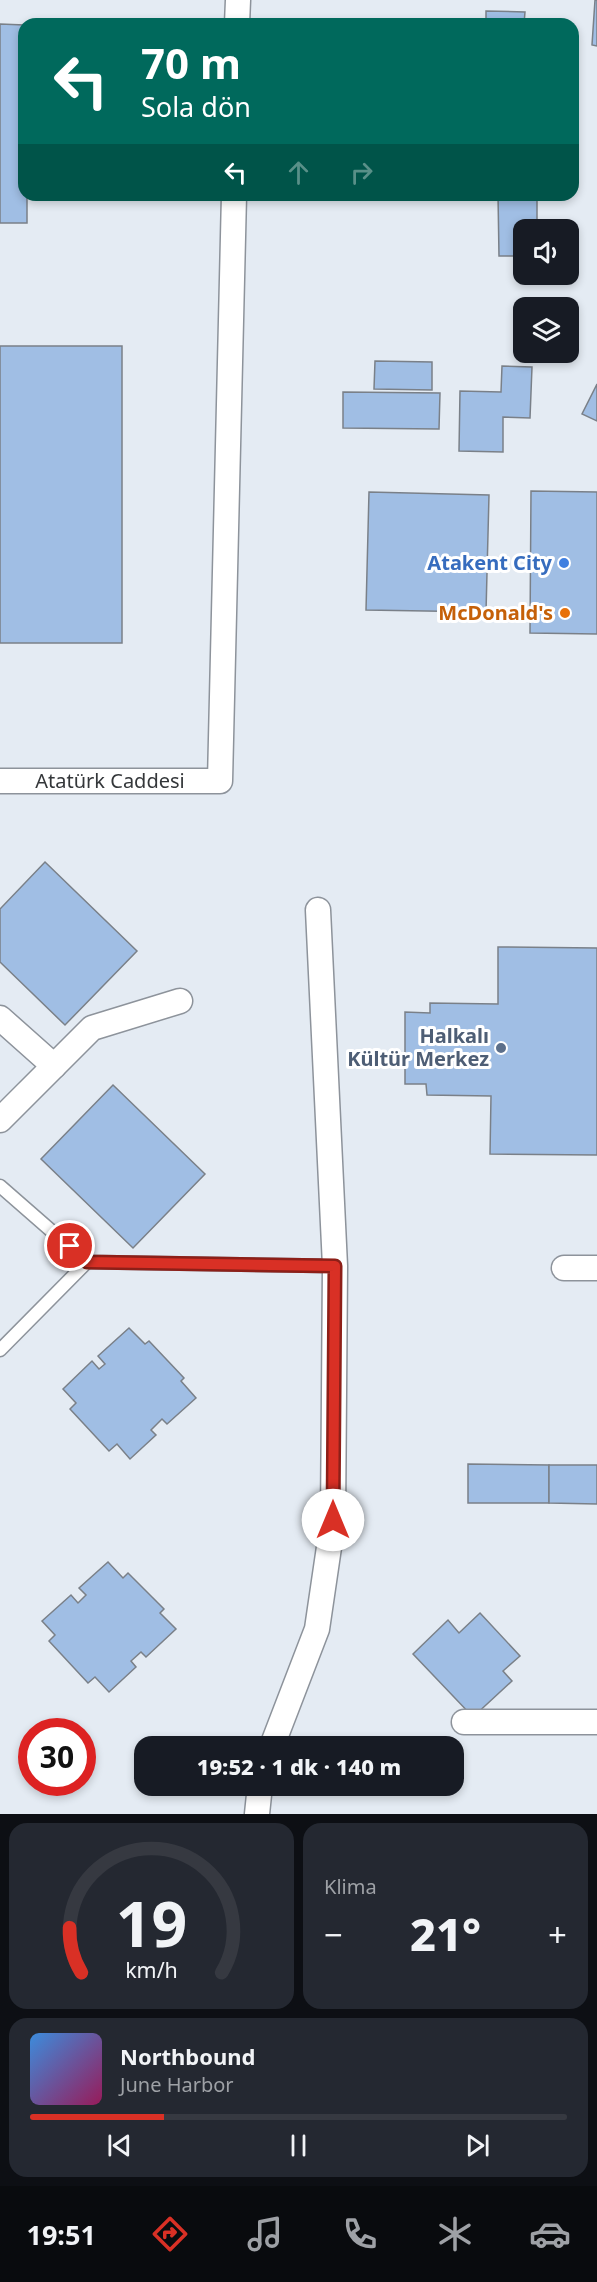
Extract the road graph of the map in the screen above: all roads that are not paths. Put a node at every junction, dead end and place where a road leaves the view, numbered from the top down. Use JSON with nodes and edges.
{"nodes":[{"id":1,"x":238,"y":0,"type":"edge"},
{"id":2,"x":237,"y":18,"type":"edge"},
{"id":3,"x":234,"y":201,"type":"edge"},
{"id":4,"x":0,"y":781,"type":"edge"},
{"id":5,"x":318,"y":910,"type":"dead end"},
{"id":6,"x":180,"y":1001,"type":"dead end"},
{"id":7,"x":0,"y":1018,"type":"edge"},
{"id":8,"x":54,"y":1066,"type":"junction"},
{"id":9,"x":0,"y":1120,"type":"edge"},
{"id":10,"x":0,"y":1186,"type":"edge"},
{"id":11,"x":87,"y":1262,"type":"junction"},
{"id":12,"x":335,"y":1266,"type":"junction"},
{"id":13,"x":564,"y":1268,"type":"dead end"},
{"id":14,"x":597,"y":1268,"type":"edge"},
{"id":15,"x":0,"y":1350,"type":"edge"},
{"id":16,"x":464,"y":1722,"type":"dead end"},
{"id":17,"x":597,"y":1722,"type":"edge"},
{"id":18,"x":276,"y":1736,"type":"edge"},
{"id":19,"x":259,"y":1796,"type":"edge"},
{"id":20,"x":257,"y":1814,"type":"edge"}],
"edges":[{"from":1,"to":2,"type":"street"},
{"from":3,"to":4,"type":"street","name":"Atatürk Caddesi"},
{"from":5,"to":12,"type":"street"},
{"from":6,"to":8,"type":"street"},
{"from":7,"to":8,"type":"street"},
{"from":8,"to":9,"type":"street"},
{"from":10,"to":11,"type":"lane"},
{"from":11,"to":12,"type":"lane"},
{"from":11,"to":15,"type":"lane"},
{"from":12,"to":18,"type":"street"},
{"from":13,"to":14,"type":"street"},
{"from":16,"to":17,"type":"street"},
{"from":19,"to":20,"type":"street"}]}
